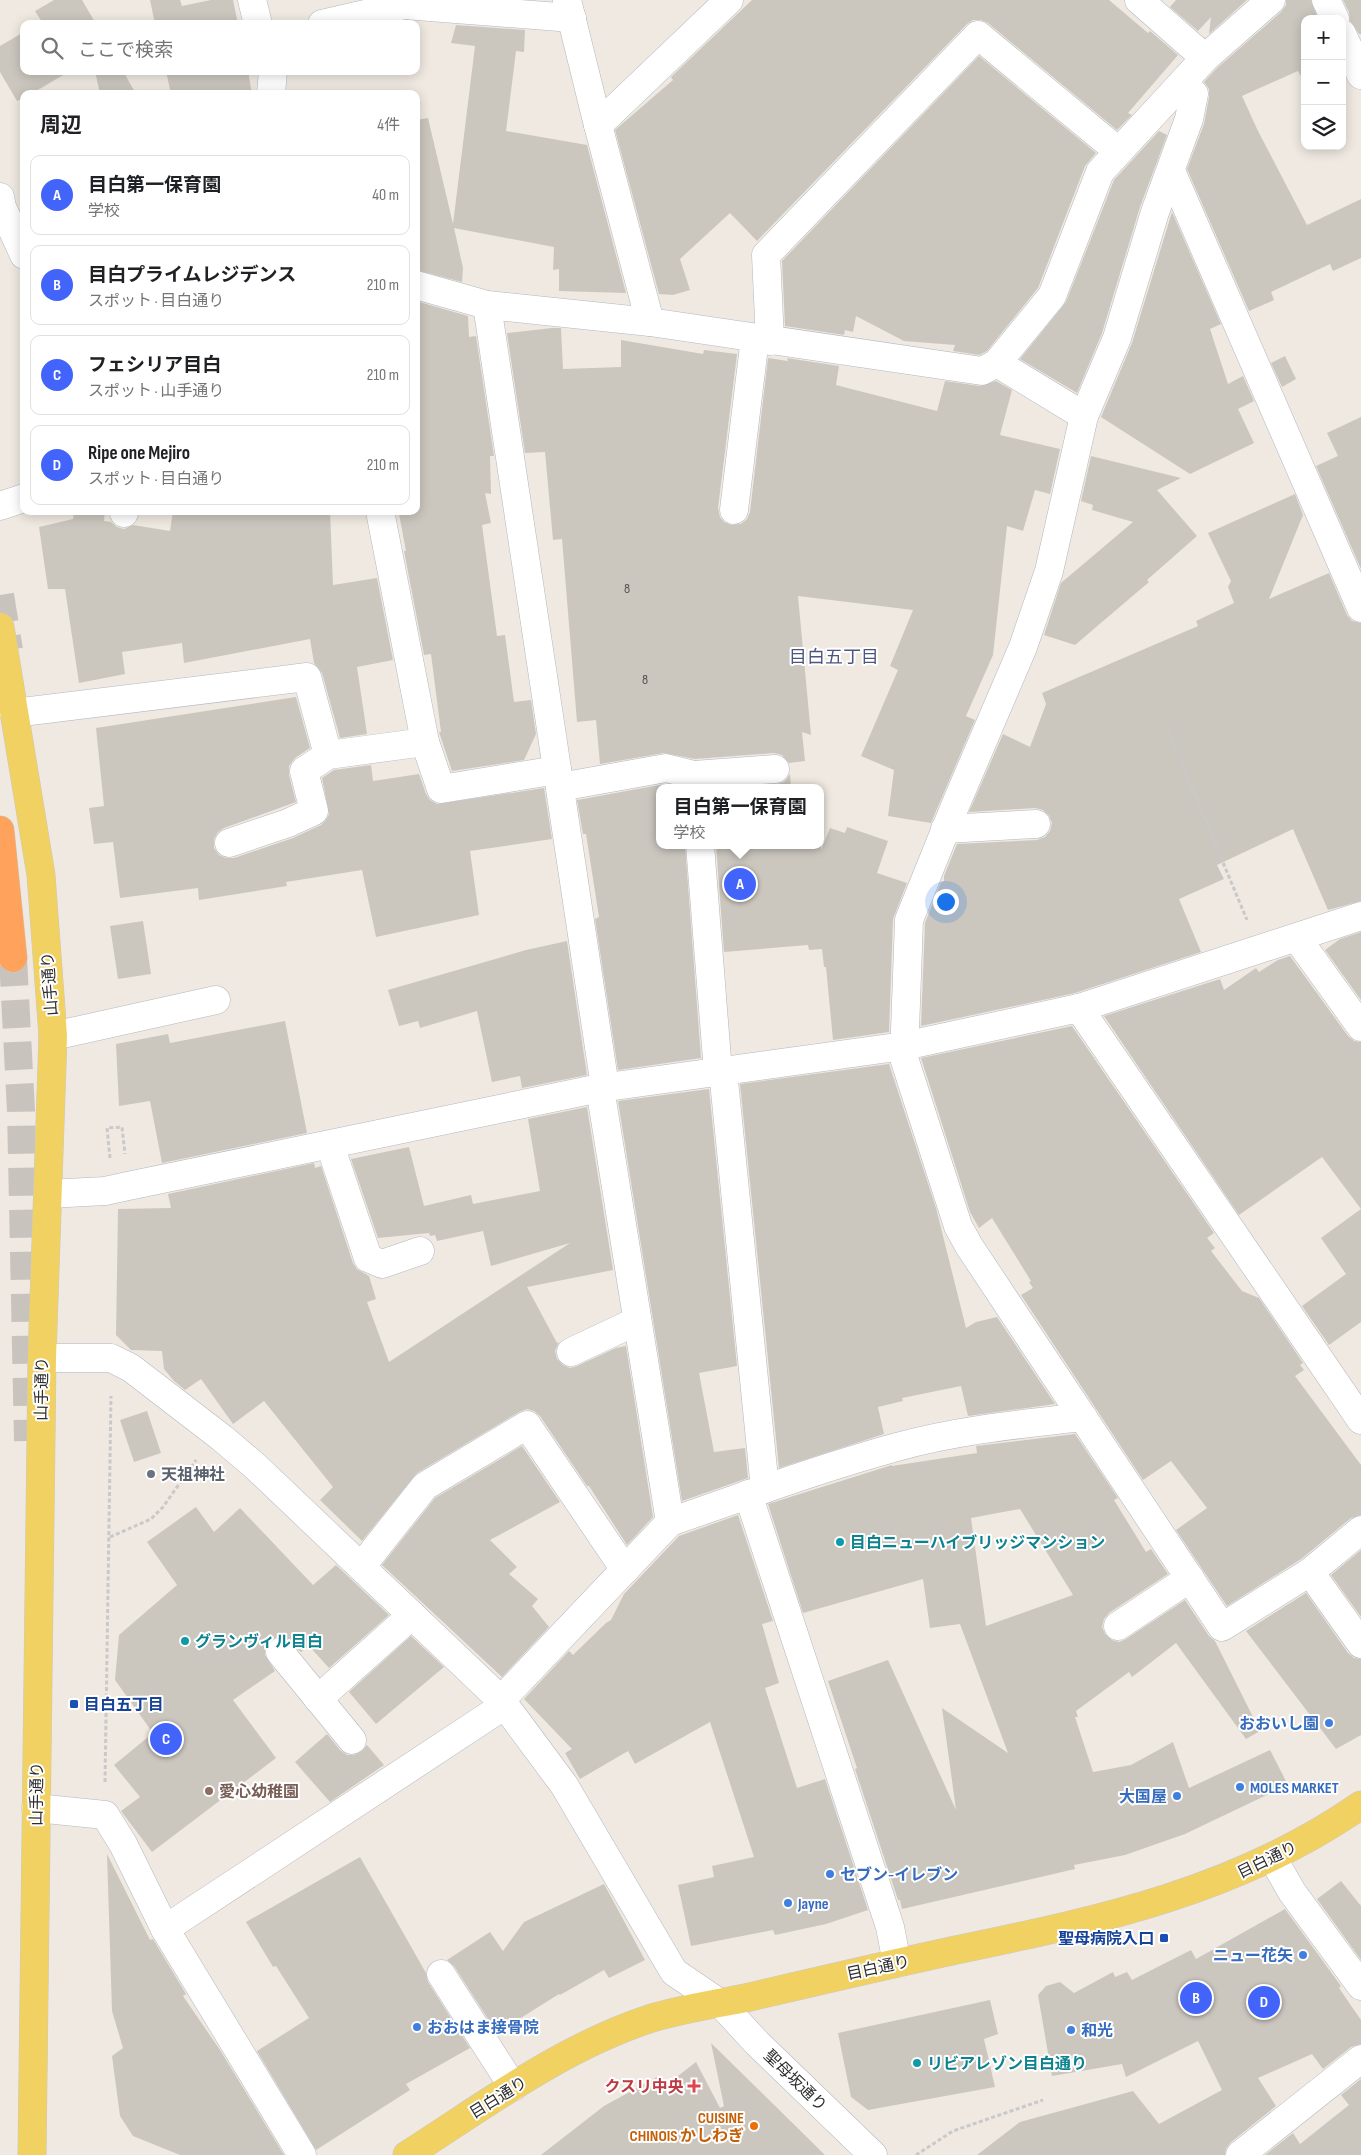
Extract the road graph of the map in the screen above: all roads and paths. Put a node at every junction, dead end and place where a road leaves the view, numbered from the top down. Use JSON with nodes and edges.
{"nodes":[{"id":1,"x":252,"y":0,"type":"edge"},
{"id":2,"x":729,"y":0,"type":"edge"},
{"id":3,"x":1139,"y":0,"type":"edge"},
{"id":4,"x":1272,"y":0,"type":"edge"},
{"id":5,"x":1326,"y":0,"type":"edge"},
{"id":6,"x":404,"y":3,"type":"edge"},
{"id":7,"x":570,"y":9,"type":"edge"},
{"id":8,"x":1333,"y":15,"type":"edge"},
{"id":9,"x":257,"y":20,"type":"edge"},
{"id":10,"x":338,"y":20,"type":"edge"},
{"id":11,"x":1346,"y":43,"type":"edge"},
{"id":12,"x":1206,"y":58,"type":"junction"},
{"id":13,"x":273,"y":75,"type":"edge"},
{"id":14,"x":1361,"y":75,"type":"edge"},
{"id":15,"x":1183,"y":82,"type":"junction"},
{"id":16,"x":271,"y":90,"type":"edge"},
{"id":17,"x":598,"y":125,"type":"junction"},
{"id":18,"x":1118,"y":151,"type":"junction"},
{"id":19,"x":1170,"y":171,"type":"junction"},
{"id":20,"x":0,"y":197,"type":"edge"},
{"id":21,"x":20,"y":246,"type":"edge"},
{"id":22,"x":420,"y":286,"type":"edge"},
{"id":23,"x":488,"y":305,"type":"junction"},
{"id":24,"x":650,"y":322,"type":"junction"},
{"id":25,"x":763,"y":339,"type":"junction"},
{"id":26,"x":996,"y":363,"type":"junction"},
{"id":27,"x":1084,"y":416,"type":"junction"},
{"id":28,"x":20,"y":499,"type":"edge"},
{"id":29,"x":0,"y":506,"type":"edge"},
{"id":30,"x":734,"y":510,"type":"dead end"},
{"id":31,"x":381,"y":515,"type":"edge"},
{"id":32,"x":1361,"y":608,"type":"edge"},
{"id":33,"x":0,"y":627,"type":"tunnel mouth"},
{"id":34,"x":14,"y":713,"type":"junction"},
{"id":35,"x":1168,"y":732,"type":"dead end"},
{"id":36,"x":425,"y":742,"type":"junction"},
{"id":37,"x":328,"y":755,"type":"junction"},
{"id":38,"x":775,"y":769,"type":"dead end"},
{"id":39,"x":558,"y":778,"type":"junction"},
{"id":40,"x":695,"y":781,"type":"edge"},
{"id":41,"x":1036,"y":824,"type":"dead end"},
{"id":42,"x":945,"y":829,"type":"junction"},
{"id":43,"x":0,"y":830,"type":"edge"},
{"id":44,"x":229,"y":843,"type":"dead end"},
{"id":45,"x":700,"y":849,"type":"edge"},
{"id":46,"x":1361,"y":916,"type":"edge"},
{"id":47,"x":1297,"y":938,"type":"junction"},
{"id":48,"x":1260,"y":950,"type":"junction"},
{"id":49,"x":13,"y":958,"type":"tunnel mouth"},
{"id":50,"x":216,"y":1000,"type":"dead end"},
{"id":51,"x":1079,"y":1008,"type":"junction"},
{"id":52,"x":1361,"y":1027,"type":"edge"},
{"id":53,"x":53,"y":1036,"type":"junction"},
{"id":54,"x":904,"y":1046,"type":"junction"},
{"id":55,"x":720,"y":1072,"type":"junction"},
{"id":56,"x":602,"y":1088,"type":"junction"},
{"id":57,"x":330,"y":1145,"type":"junction"},
{"id":58,"x":110,"y":1162,"type":"dead end"},
{"id":59,"x":128,"y":1186,"type":"junction"},
{"id":60,"x":48,"y":1194,"type":"junction"},
{"id":61,"x":420,"y":1251,"type":"dead end"},
{"id":62,"x":637,"y":1321,"type":"junction"},
{"id":63,"x":571,"y":1352,"type":"dead end"},
{"id":64,"x":42,"y":1358,"type":"junction"},
{"id":65,"x":111,"y":1358,"type":"junction"},
{"id":66,"x":1083,"y":1417,"type":"junction"},
{"id":67,"x":1361,"y":1420,"type":"edge"},
{"id":68,"x":215,"y":1432,"type":"junction"},
{"id":69,"x":757,"y":1492,"type":"junction"},
{"id":70,"x":670,"y":1522,"type":"junction"},
{"id":71,"x":1361,"y":1530,"type":"edge"},
{"id":72,"x":110,"y":1537,"type":"junction"},
{"id":73,"x":361,"y":1567,"type":"junction"},
{"id":74,"x":625,"y":1570,"type":"junction"},
{"id":75,"x":1310,"y":1572,"type":"junction"},
{"id":76,"x":1190,"y":1578,"type":"junction"},
{"id":77,"x":412,"y":1615,"type":"junction"},
{"id":78,"x":1118,"y":1626,"type":"dead end"},
{"id":79,"x":1361,"y":1644,"type":"edge"},
{"id":80,"x":280,"y":1652,"type":"dead end"},
{"id":81,"x":318,"y":1698,"type":"junction"},
{"id":82,"x":503,"y":1702,"type":"junction"},
{"id":83,"x":352,"y":1740,"type":"dead end"},
{"id":84,"x":1361,"y":1805,"type":"edge"},
{"id":85,"x":36,"y":1808,"type":"junction"},
{"id":86,"x":105,"y":1815,"type":"junction"},
{"id":87,"x":1272,"y":1858,"type":"junction"},
{"id":88,"x":165,"y":1929,"type":"junction"},
{"id":89,"x":897,"y":1963,"type":"junction"},
{"id":90,"x":442,"y":1974,"type":"dead end"},
{"id":91,"x":1361,"y":1986,"type":"edge"},
{"id":92,"x":721,"y":2004,"type":"junction"},
{"id":93,"x":1361,"y":2059,"type":"edge"},
{"id":94,"x":513,"y":2087,"type":"junction"},
{"id":95,"x":1043,"y":2100,"type":"dead end"},
{"id":96,"x":32,"y":2155,"type":"edge"},
{"id":97,"x":302,"y":2155,"type":"edge"},
{"id":98,"x":406,"y":2155,"type":"edge"},
{"id":99,"x":873,"y":2155,"type":"edge"},
{"id":100,"x":916,"y":2155,"type":"edge"},
{"id":101,"x":1240,"y":2155,"type":"edge"}],
"edges":[{"from":1,"to":9,"type":"street"},
{"from":2,"to":17,"type":"street"},
{"from":3,"to":12,"type":"street"},
{"from":4,"to":12,"type":"street"},
{"from":5,"to":8,"type":"street"},
{"from":6,"to":7,"type":"street"},
{"from":6,"to":10,"type":"street"},
{"from":7,"to":17,"type":"street"},
{"from":11,"to":14,"type":"street"},
{"from":12,"to":15,"type":"street"},
{"from":13,"to":16,"type":"street"},
{"from":15,"to":18,"type":"street"},
{"from":15,"to":19,"type":"street"},
{"from":17,"to":24,"type":"street"},
{"from":18,"to":25,"type":"street"},
{"from":18,"to":26,"type":"street"},
{"from":19,"to":27,"type":"street"},
{"from":19,"to":32,"type":"street"},
{"from":20,"to":21,"type":"street"},
{"from":22,"to":23,"type":"street"},
{"from":23,"to":24,"type":"street"},
{"from":23,"to":39,"type":"street"},
{"from":24,"to":25,"type":"street"},
{"from":25,"to":26,"type":"street"},
{"from":25,"to":30,"type":"street"},
{"from":26,"to":27,"type":"street"},
{"from":27,"to":42,"type":"street"},
{"from":28,"to":29,"type":"street"},
{"from":31,"to":36,"type":"street"},
{"from":33,"to":34,"type":"main road","name":"山手通り"},
{"from":34,"to":37,"type":"street"},
{"from":34,"to":53,"type":"main road","name":"山手通り"},
{"from":35,"to":48,"type":"path"},
{"from":36,"to":37,"type":"street"},
{"from":36,"to":39,"type":"street"},
{"from":37,"to":44,"type":"street"},
{"from":38,"to":40,"type":"street"},
{"from":39,"to":40,"type":"street"},
{"from":39,"to":56,"type":"street"},
{"from":41,"to":42,"type":"street"},
{"from":42,"to":54,"type":"street"},
{"from":43,"to":49,"type":"highway"},
{"from":45,"to":55,"type":"street"},
{"from":46,"to":47,"type":"street"},
{"from":47,"to":48,"type":"street"},
{"from":47,"to":52,"type":"street"},
{"from":48,"to":51,"type":"street"},
{"from":50,"to":53,"type":"street"},
{"from":51,"to":54,"type":"street"},
{"from":51,"to":67,"type":"street"},
{"from":53,"to":60,"type":"main road","name":"山手通り"},
{"from":54,"to":55,"type":"street"},
{"from":54,"to":66,"type":"street"},
{"from":55,"to":56,"type":"street"},
{"from":55,"to":69,"type":"street"},
{"from":56,"to":57,"type":"street"},
{"from":56,"to":62,"type":"street"},
{"from":57,"to":59,"type":"street"},
{"from":57,"to":61,"type":"street"},
{"from":58,"to":59,"type":"path"},
{"from":59,"to":60,"type":"street"},
{"from":60,"to":64,"type":"main road","name":"山手通り"},
{"from":62,"to":63,"type":"street"},
{"from":62,"to":70,"type":"street"},
{"from":64,"to":65,"type":"street"},
{"from":64,"to":85,"type":"main road","name":"山手通り"},
{"from":65,"to":68,"type":"street","name":"聖母坂通り"},
{"from":65,"to":72,"type":"path"},
{"from":66,"to":69,"type":"street"},
{"from":66,"to":76,"type":"street"},
{"from":68,"to":72,"type":"path"},
{"from":68,"to":73,"type":"street","name":"聖母坂通り"},
{"from":69,"to":70,"type":"street"},
{"from":69,"to":89,"type":"street"},
{"from":70,"to":74,"type":"street"},
{"from":71,"to":75,"type":"street"},
{"from":72,"to":86,"type":"path"},
{"from":73,"to":74,"type":"street"},
{"from":73,"to":77,"type":"street","name":"聖母坂通り"},
{"from":74,"to":82,"type":"street"},
{"from":75,"to":76,"type":"street"},
{"from":75,"to":79,"type":"street"},
{"from":76,"to":78,"type":"street"},
{"from":77,"to":81,"type":"street"},
{"from":77,"to":82,"type":"street","name":"聖母坂通り"},
{"from":80,"to":81,"type":"street"},
{"from":81,"to":83,"type":"street"},
{"from":82,"to":88,"type":"street"},
{"from":82,"to":92,"type":"street","name":"聖母坂通り"},
{"from":84,"to":87,"type":"main road","name":"目白通り"},
{"from":85,"to":86,"type":"street"},
{"from":85,"to":96,"type":"main road","name":"山手通り"},
{"from":86,"to":88,"type":"street"},
{"from":87,"to":89,"type":"main road","name":"目白通り"},
{"from":87,"to":91,"type":"street"},
{"from":88,"to":97,"type":"street"},
{"from":89,"to":92,"type":"main road","name":"目白通り"},
{"from":90,"to":94,"type":"street"},
{"from":92,"to":94,"type":"main road","name":"目白通り"},
{"from":92,"to":99,"type":"street","name":"聖母坂通り"},
{"from":93,"to":101,"type":"street"},
{"from":94,"to":98,"type":"main road","name":"目白通り"},
{"from":95,"to":100,"type":"path"}]}
